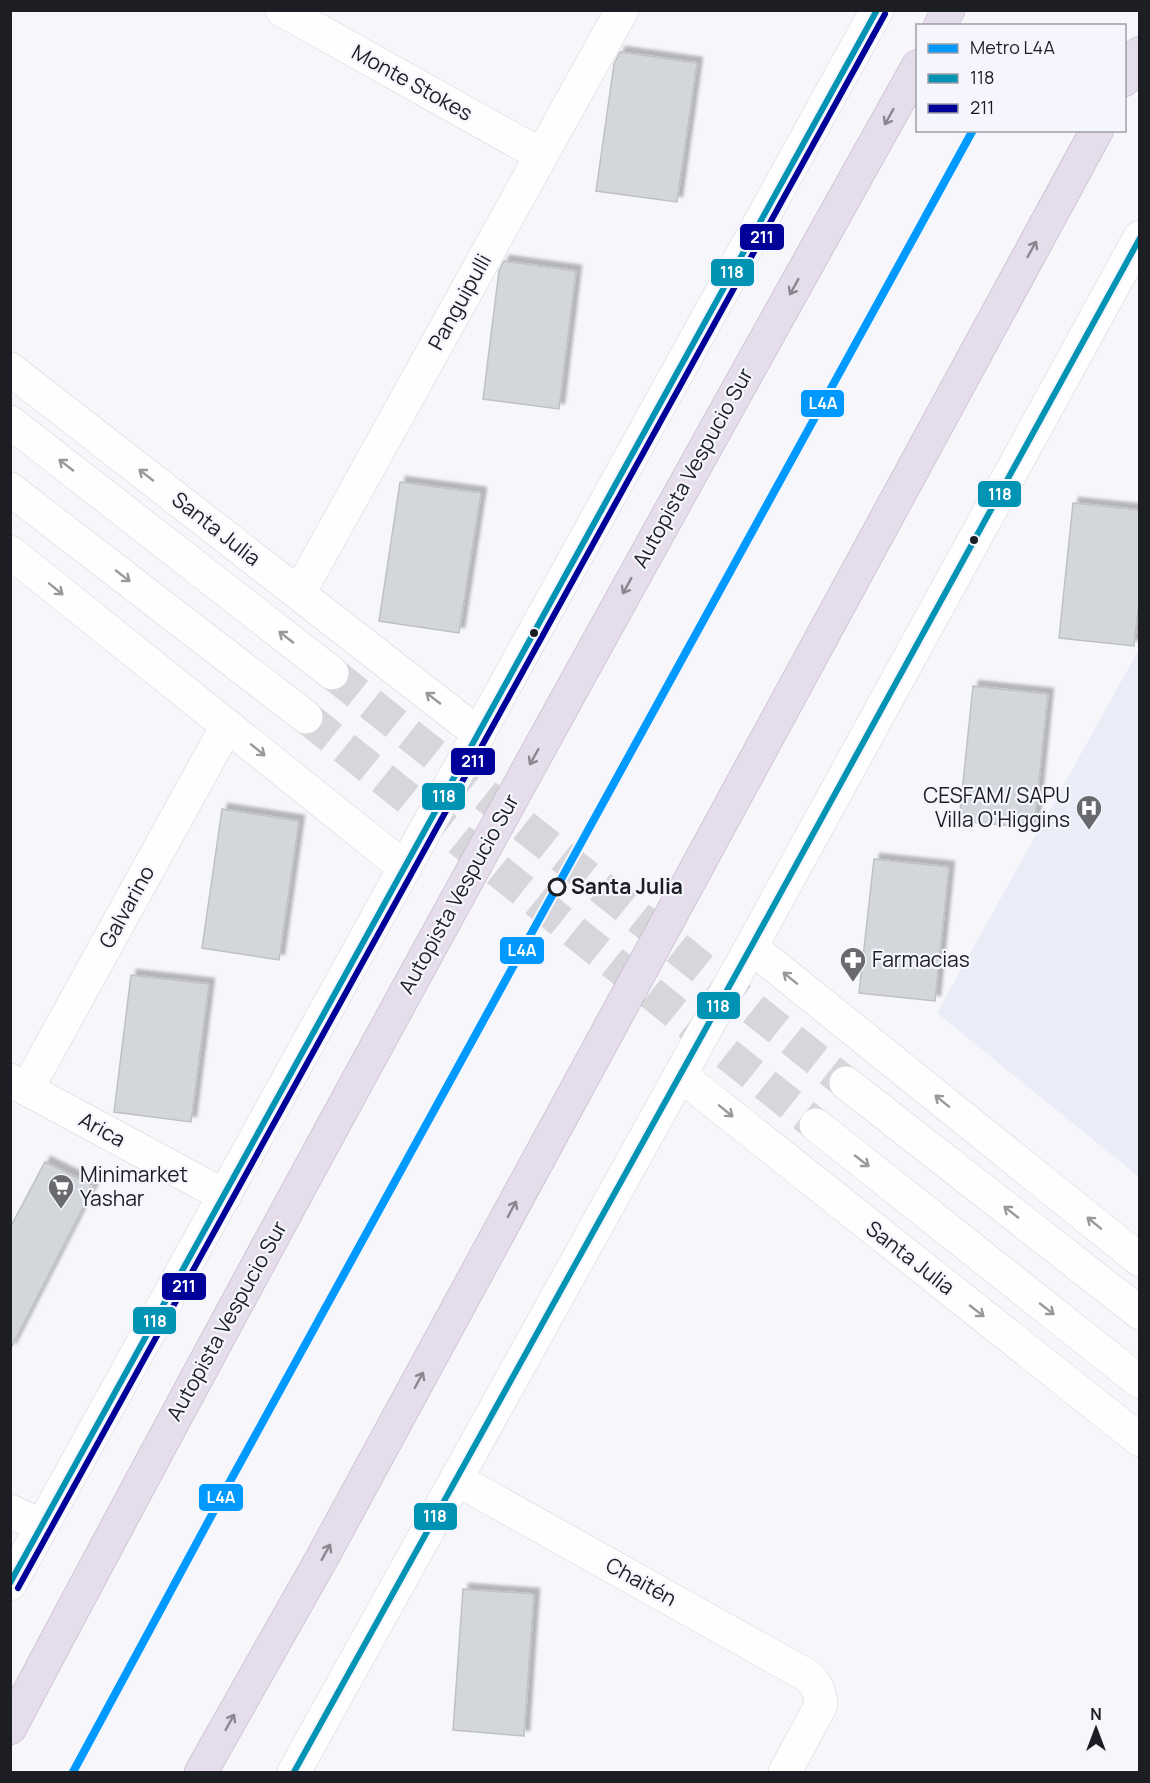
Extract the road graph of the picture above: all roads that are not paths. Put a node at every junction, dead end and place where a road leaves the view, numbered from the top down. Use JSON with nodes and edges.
{"nodes":[{"id":1,"x":282,"y":10,"type":"edge"},
{"id":2,"x":622,"y":10,"type":"edge"},
{"id":3,"x":877,"y":10,"type":"edge"},
{"id":4,"x":948,"y":10,"type":"edge"},
{"id":5,"x":941,"y":24,"type":"edge"},
{"id":6,"x":1140,"y":53,"type":"edge"},
{"id":7,"x":916,"y":70,"type":"edge"},
{"id":8,"x":1126,"y":78,"type":"edge"},
{"id":9,"x":1096,"y":132,"type":"edge"},
{"id":10,"x":541,"y":155,"type":"junction"},
{"id":11,"x":1138,"y":246,"type":"edge"},
{"id":12,"x":10,"y":369,"type":"edge"},
{"id":13,"x":10,"y":422,"type":"edge"},
{"id":14,"x":10,"y":489,"type":"edge"},
{"id":15,"x":10,"y":552,"type":"edge"},
{"id":16,"x":299,"y":593,"type":"junction"},
{"id":17,"x":332,"y":673,"type":"tunnel mouth"},
{"id":18,"x":306,"y":717,"type":"tunnel mouth"},
{"id":19,"x":227,"y":726,"type":"junction"},
{"id":20,"x":479,"y":734,"type":"junction"},
{"id":21,"x":405,"y":868,"type":"junction"},
{"id":22,"x":751,"y":947,"type":"junction"},
{"id":23,"x":680,"y":1075,"type":"junction"},
{"id":24,"x":846,"y":1083,"type":"tunnel mouth"},
{"id":25,"x":19,"y":1084,"type":"edge"},
{"id":26,"x":816,"y":1125,"type":"tunnel mouth"},
{"id":27,"x":225,"y":1196,"type":"junction"},
{"id":28,"x":1140,"y":1260,"type":"edge"},
{"id":29,"x":1140,"y":1313,"type":"edge"},
{"id":30,"x":1140,"y":1382,"type":"edge"},
{"id":31,"x":1140,"y":1440,"type":"edge"},
{"id":32,"x":456,"y":1479,"type":"junction"},
{"id":33,"x":10,"y":1510,"type":"edge"},
{"id":34,"x":42,"y":1526,"type":"junction"},
{"id":35,"x":10,"y":1584,"type":"edge"},
{"id":36,"x":10,"y":1728,"type":"edge"},
{"id":37,"x":201,"y":1773,"type":"edge"},
{"id":38,"x":294,"y":1773,"type":"edge"},
{"id":39,"x":785,"y":1773,"type":"edge"}],
"edges":[{"from":1,"to":10,"type":"main road","name":"Monte Stokes"},
{"from":2,"to":10,"type":"main road","name":"Panguipulli"},
{"from":3,"to":20,"type":"main road"},
{"from":4,"to":5,"type":"highway"},
{"from":6,"to":8,"type":"highway"},
{"from":7,"to":36,"type":"highway","name":"Autopista Vespucio Sur","one_way":true},
{"from":37,"to":9,"type":"highway","one_way":true},
{"from":10,"to":16,"type":"main road","name":"Panguipulli"},
{"from":11,"to":22,"type":"main road"},
{"from":16,"to":12,"type":"main road","name":"Santa Julia","one_way":true},
{"from":17,"to":13,"type":"main road","name":"Santa Julia","one_way":true},
{"from":14,"to":18,"type":"main road","one_way":true},
{"from":15,"to":19,"type":"main road","one_way":true},
{"from":20,"to":16,"type":"main road","name":"Santa Julia","one_way":true},
{"from":19,"to":21,"type":"main road","one_way":true},
{"from":19,"to":25,"type":"main road","name":"Galvarino"},
{"from":20,"to":21,"type":"main road"},
{"from":21,"to":27,"type":"main road"},
{"from":22,"to":23,"type":"main road"},
{"from":28,"to":22,"type":"main road","one_way":true},
{"from":23,"to":31,"type":"main road","name":"Santa Julia","one_way":true},
{"from":23,"to":32,"type":"main road"},
{"from":29,"to":24,"type":"main road","one_way":true},
{"from":25,"to":27,"type":"main road","name":"Arica"},
{"from":26,"to":30,"type":"main road","one_way":true},
{"from":27,"to":34,"type":"main road"},
{"from":32,"to":38,"type":"main road"},
{"from":32,"to":39,"type":"main road","name":"Chaitén"},
{"from":33,"to":34,"type":"main road"},
{"from":34,"to":35,"type":"main road"}]}
